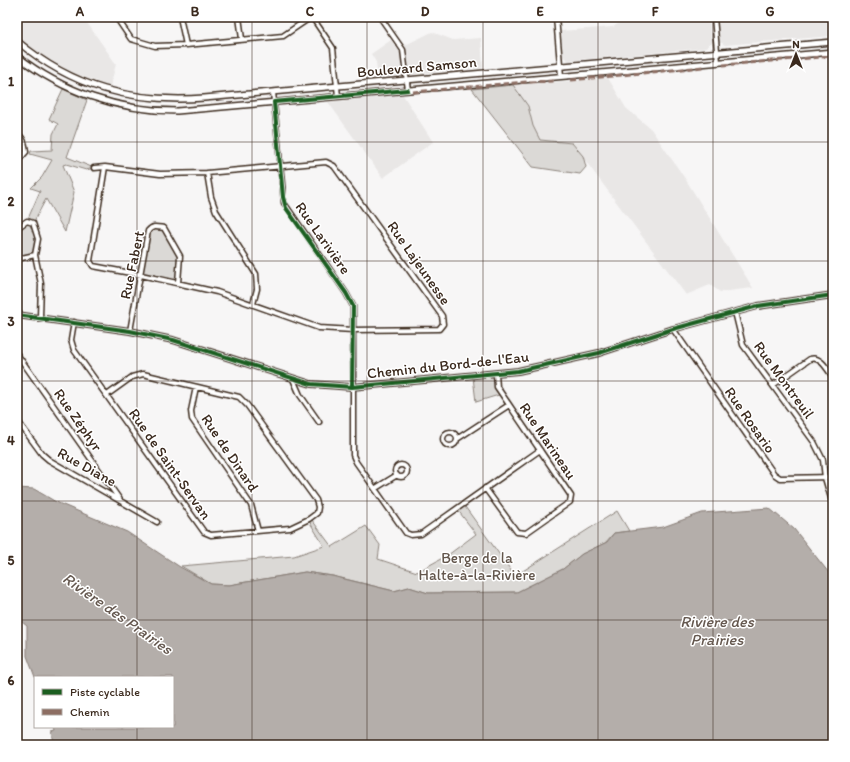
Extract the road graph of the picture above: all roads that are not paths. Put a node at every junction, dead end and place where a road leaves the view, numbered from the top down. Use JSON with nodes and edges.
{"nodes":[{"id":1,"x":116,"y":17,"type":"edge"},
{"id":2,"x":180,"y":17,"type":"edge"},
{"id":3,"x":239,"y":17,"type":"edge"},
{"id":4,"x":311,"y":17,"type":"edge"},
{"id":5,"x":380,"y":17,"type":"edge"},
{"id":6,"x":556,"y":17,"type":"edge"},
{"id":7,"x":714,"y":17,"type":"edge"},
{"id":8,"x":242,"y":40,"type":"junction"},
{"id":9,"x":17,"y":41,"type":"edge"},
{"id":10,"x":833,"y":42,"type":"edge"},
{"id":11,"x":186,"y":45,"type":"junction"},
{"id":12,"x":717,"y":52,"type":"junction"},
{"id":13,"x":833,"y":52,"type":"edge"},
{"id":14,"x":17,"y":56,"type":"edge"},
{"id":15,"x":718,"y":62,"type":"junction"},
{"id":16,"x":560,"y":66,"type":"junction"},
{"id":17,"x":561,"y":76,"type":"junction"},
{"id":18,"x":407,"y":80,"type":"junction"},
{"id":19,"x":338,"y":86,"type":"junction"},
{"id":20,"x":408,"y":90,"type":"junction"},
{"id":21,"x":273,"y":92,"type":"junction"},
{"id":22,"x":338,"y":96,"type":"junction"},
{"id":23,"x":274,"y":102,"type":"junction"},
{"id":24,"x":17,"y":133,"type":"edge"},
{"id":25,"x":17,"y":162,"type":"edge"},
{"id":26,"x":280,"y":166,"type":"junction"},
{"id":27,"x":105,"y":167,"type":"junction"},
{"id":28,"x":94,"y":168,"type":"dead end"},
{"id":29,"x":207,"y":173,"type":"junction"},
{"id":30,"x":17,"y":228,"type":"edge"},
{"id":31,"x":35,"y":255,"type":"junction"},
{"id":32,"x":17,"y":259,"type":"edge"},
{"id":33,"x":141,"y":275,"type":"junction"},
{"id":34,"x":178,"y":283,"type":"junction"},
{"id":35,"x":833,"y":294,"type":"edge"},
{"id":36,"x":253,"y":304,"type":"junction"},
{"id":37,"x":735,"y":312,"type":"junction"},
{"id":38,"x":17,"y":315,"type":"edge"},
{"id":39,"x":40,"y":317,"type":"junction"},
{"id":40,"x":74,"y":322,"type":"junction"},
{"id":41,"x":672,"y":329,"type":"junction"},
{"id":42,"x":352,"y":330,"type":"junction"},
{"id":43,"x":130,"y":331,"type":"junction"},
{"id":44,"x":17,"y":354,"type":"edge"},
{"id":45,"x":496,"y":374,"type":"junction"},
{"id":46,"x":833,"y":377,"type":"edge"},
{"id":47,"x":293,"y":379,"type":"junction"},
{"id":48,"x":773,"y":385,"type":"junction"},
{"id":49,"x":196,"y":387,"type":"junction"},
{"id":50,"x":352,"y":387,"type":"junction"},
{"id":51,"x":107,"y":395,"type":"junction"},
{"id":52,"x":509,"y":405,"type":"junction"},
{"id":53,"x":17,"y":420,"type":"edge"},
{"id":54,"x":319,"y":422,"type":"dead end"},
{"id":55,"x":457,"y":439,"type":"dead end"},
{"id":56,"x":540,"y":450,"type":"junction"},
{"id":57,"x":396,"y":475,"type":"dead end"},
{"id":58,"x":833,"y":477,"type":"edge"},
{"id":59,"x":826,"y":478,"type":"junction"},
{"id":60,"x":376,"y":488,"type":"junction"},
{"id":61,"x":484,"y":488,"type":"junction"},
{"id":62,"x":120,"y":500,"type":"junction"},
{"id":63,"x":833,"y":505,"type":"edge"},
{"id":64,"x":157,"y":522,"type":"dead end"},
{"id":65,"x":258,"y":531,"type":"junction"}],
"edges":[{"from":1,"to":11,"type":"street"},
{"from":2,"to":11,"type":"street"},
{"from":3,"to":8,"type":"street"},
{"from":4,"to":8,"type":"street"},
{"from":4,"to":19,"type":"street"},
{"from":5,"to":18,"type":"street"},
{"from":6,"to":16,"type":"street"},
{"from":7,"to":12,"type":"street"},
{"from":8,"to":11,"type":"street"},
{"from":9,"to":21,"type":"street","name":"Boulevard Samson"},
{"from":10,"to":12,"type":"street","name":"Boulevard Samson"},
{"from":12,"to":15,"type":"street"},
{"from":12,"to":16,"type":"street","name":"Boulevard Samson"},
{"from":13,"to":15,"type":"street","name":"Boulevard Samson"},
{"from":14,"to":23,"type":"street","name":"Boulevard Samson"},
{"from":15,"to":17,"type":"street","name":"Boulevard Samson"},
{"from":16,"to":17,"type":"street"},
{"from":16,"to":18,"type":"street","name":"Boulevard Samson"},
{"from":17,"to":20,"type":"street","name":"Boulevard Samson"},
{"from":18,"to":19,"type":"street","name":"Boulevard Samson"},
{"from":18,"to":20,"type":"street"},
{"from":19,"to":21,"type":"street","name":"Boulevard Samson"},
{"from":19,"to":22,"type":"street"},
{"from":20,"to":22,"type":"street","name":"Boulevard Samson"},
{"from":21,"to":23,"type":"street","name":"Rue Larivière"},
{"from":22,"to":23,"type":"street","name":"Boulevard Samson"},
{"from":23,"to":26,"type":"street","name":"Rue Larivière"},
{"from":24,"to":25,"type":"street"},
{"from":26,"to":29,"type":"street","name":"Rue Lajeunesse"},
{"from":26,"to":42,"type":"street","name":"Rue Larivière"},
{"from":26,"to":42,"type":"street","name":"Rue Lajeunesse"},
{"from":27,"to":28,"type":"street","name":"Rue Lajeunesse"},
{"from":27,"to":29,"type":"street","name":"Rue Lajeunesse"},
{"from":27,"to":33,"type":"street","name":"Rue Lajeunesse"},
{"from":29,"to":36,"type":"street"},
{"from":30,"to":31,"type":"street"},
{"from":31,"to":32,"type":"street"},
{"from":31,"to":39,"type":"street"},
{"from":33,"to":34,"type":"street","name":"Rue Lajeunesse"},
{"from":33,"to":34,"type":"street","name":"Rue Fabert"},
{"from":33,"to":43,"type":"street","name":"Rue Fabert"},
{"from":34,"to":36,"type":"street","name":"Rue Lajeunesse"},
{"from":35,"to":37,"type":"street","name":"Chemin du Bord-de-l'Eau"},
{"from":36,"to":42,"type":"street","name":"Rue Lajeunesse"},
{"from":37,"to":41,"type":"street","name":"Chemin du Bord-de-l'Eau"},
{"from":37,"to":48,"type":"street","name":"Rue Montreuil"},
{"from":38,"to":39,"type":"street","name":"Chemin du Bord-de-l'Eau"},
{"from":39,"to":40,"type":"street","name":"Chemin du Bord-de-l'Eau"},
{"from":40,"to":43,"type":"street","name":"Chemin du Bord-de-l'Eau"},
{"from":40,"to":51,"type":"street","name":"Rue de Saint-Servan"},
{"from":41,"to":45,"type":"street","name":"Chemin du Bord-de-l'Eau"},
{"from":41,"to":59,"type":"street","name":"Rue Rosario"},
{"from":42,"to":50,"type":"street","name":"Rue Larivière"},
{"from":43,"to":47,"type":"street","name":"Chemin du Bord-de-l'Eau"},
{"from":44,"to":62,"type":"street","name":"Rue Zéphyr"},
{"from":45,"to":50,"type":"street","name":"Chemin du Bord-de-l'Eau"},
{"from":45,"to":52,"type":"street","name":"Rue Marineau"},
{"from":46,"to":48,"type":"street"},
{"from":47,"to":50,"type":"street","name":"Chemin du Bord-de-l'Eau"},
{"from":47,"to":54,"type":"street"},
{"from":48,"to":59,"type":"street","name":"Rue Montreuil"},
{"from":49,"to":51,"type":"street","name":"Rue de Saint-Servan"},
{"from":49,"to":65,"type":"street","name":"Rue de Dinard"},
{"from":49,"to":65,"type":"street","name":"Rue de Saint-Servan"},
{"from":50,"to":60,"type":"street","name":"Rue Larivière"},
{"from":51,"to":65,"type":"street","name":"Rue de Saint-Servan"},
{"from":52,"to":55,"type":"street"},
{"from":52,"to":56,"type":"street","name":"Rue Marineau"},
{"from":53,"to":62,"type":"street","name":"Rue Diane"},
{"from":56,"to":61,"type":"street","name":"Rue Larivière"},
{"from":56,"to":61,"type":"street","name":"Rue Marineau"},
{"from":57,"to":60,"type":"street"},
{"from":58,"to":59,"type":"street","name":"Rue Rosario"},
{"from":59,"to":63,"type":"street","name":"Rue Montreuil"},
{"from":60,"to":61,"type":"street","name":"Rue Larivière"},
{"from":62,"to":64,"type":"street","name":"Rue Diane"}]}
